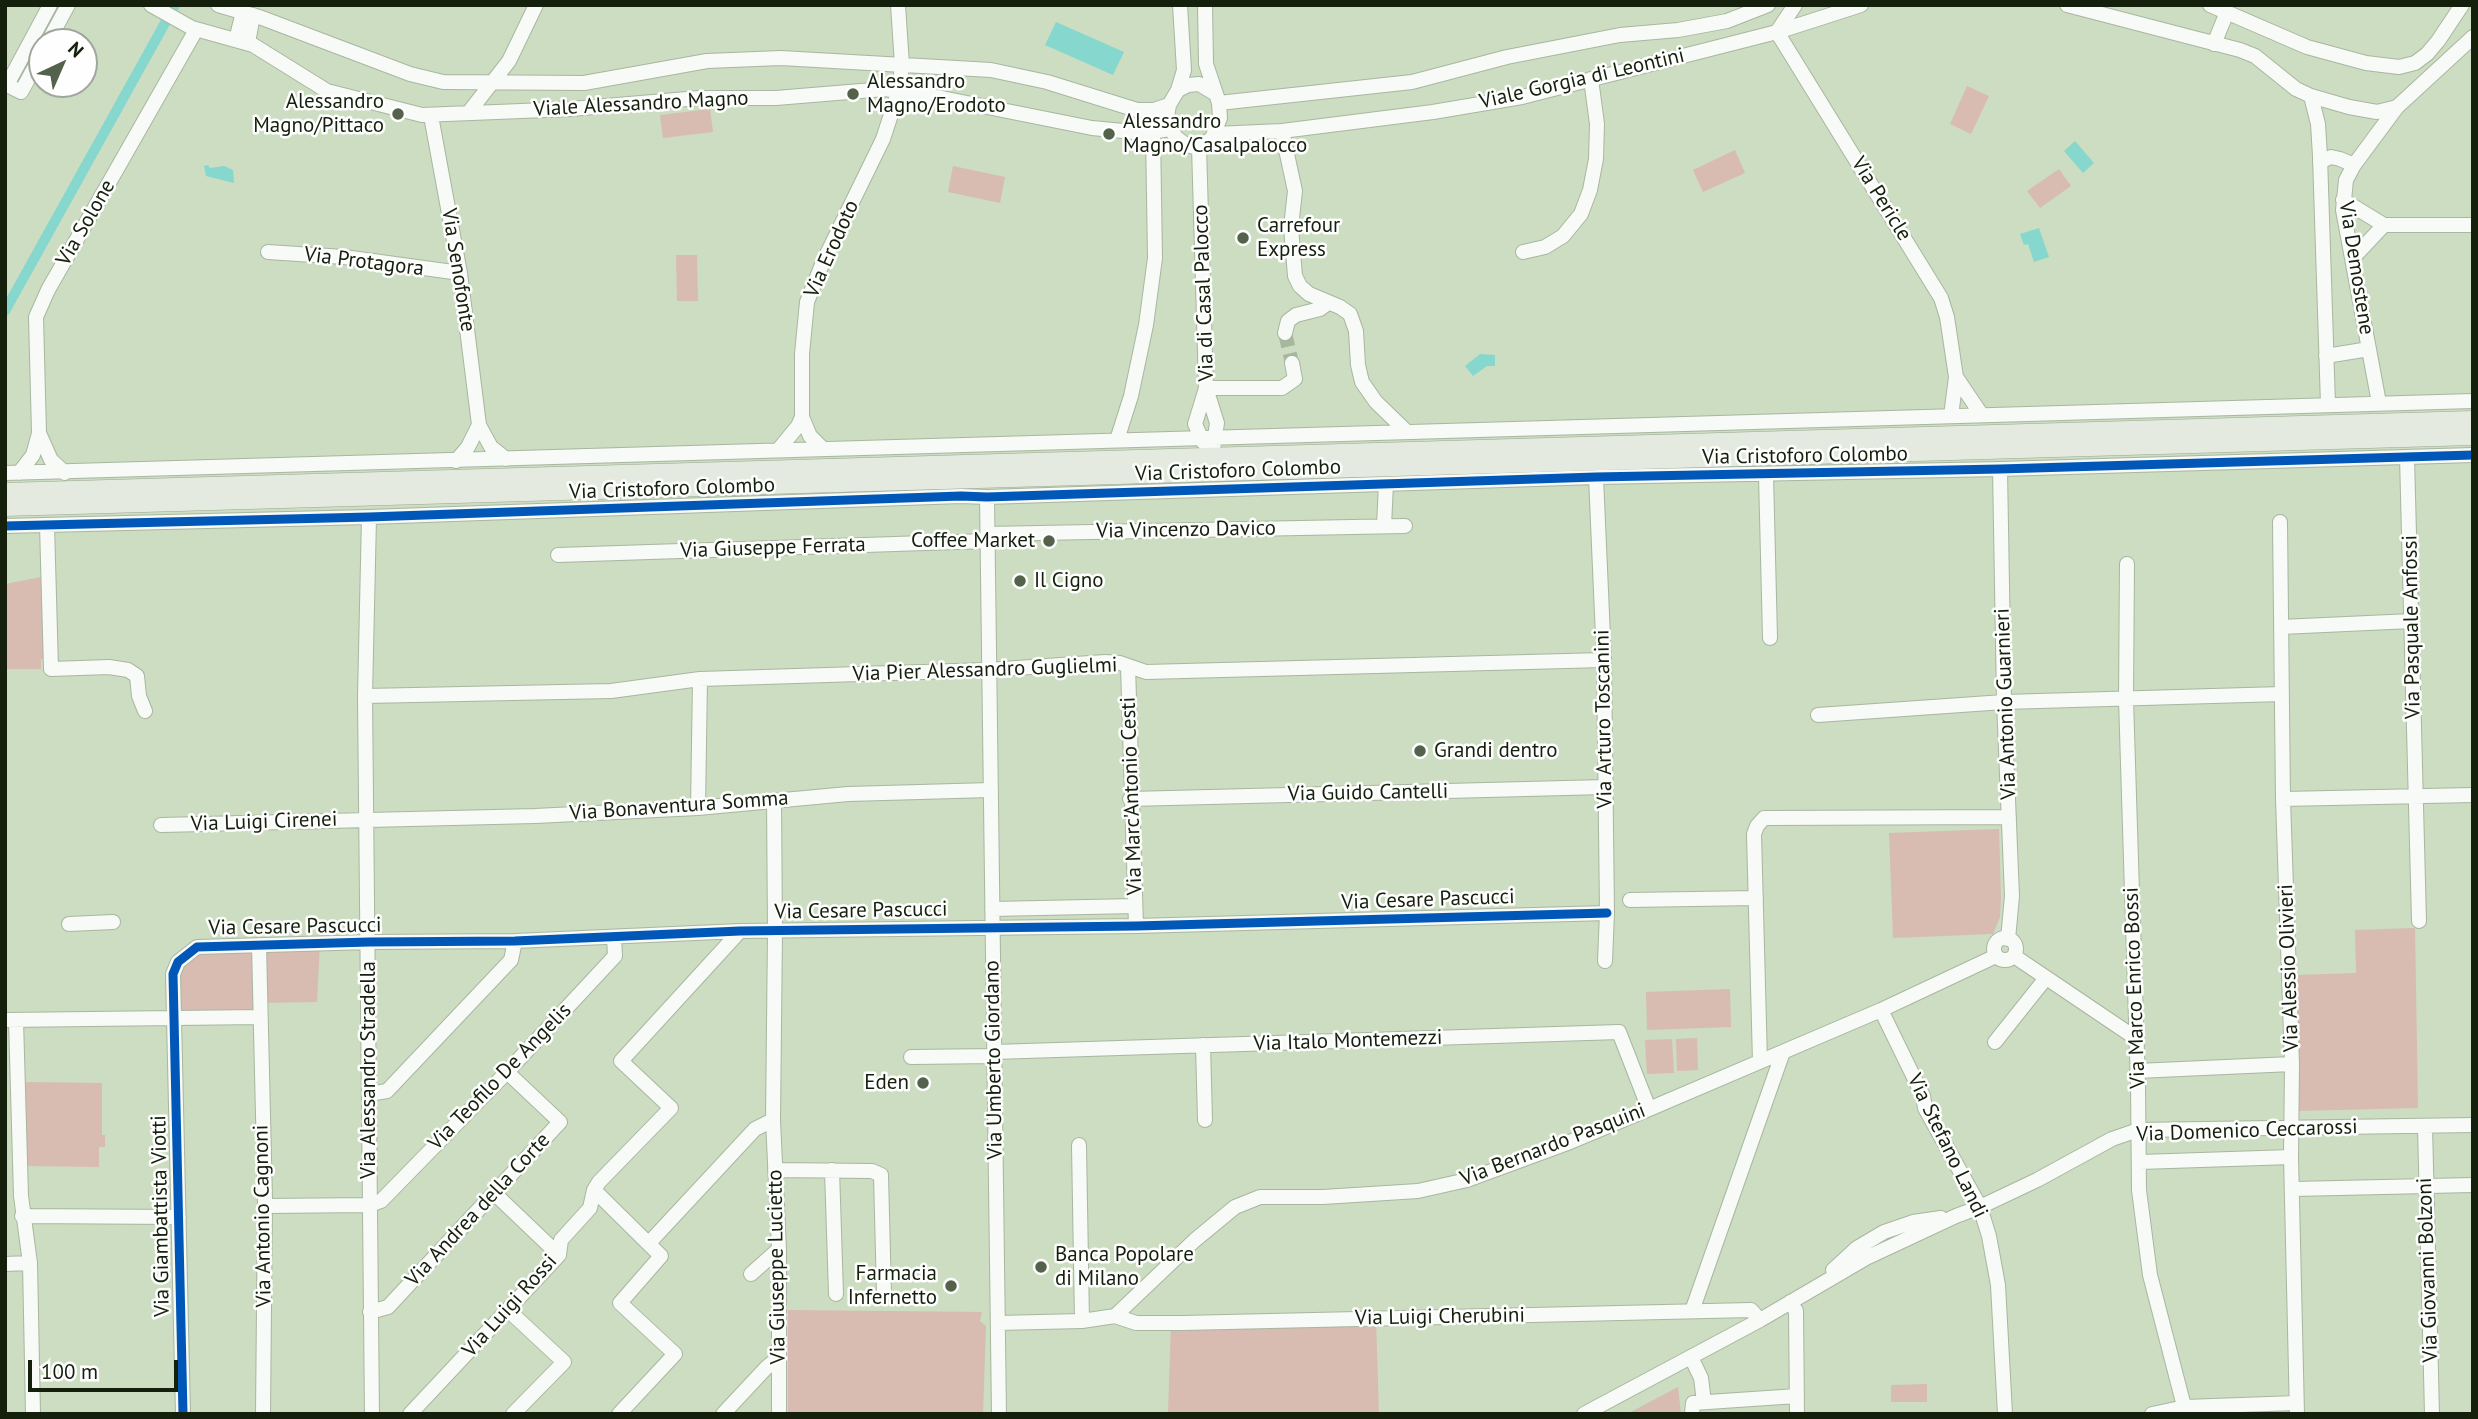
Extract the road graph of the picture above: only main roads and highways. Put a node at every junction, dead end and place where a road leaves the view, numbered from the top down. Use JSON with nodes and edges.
{"nodes":[{"id":1,"x":2473,"y":420,"type":"edge"},
{"id":2,"x":2473,"y":436,"type":"edge"},
{"id":3,"x":1215,"y":473,"type":"junction"},
{"id":4,"x":5,"y":492,"type":"edge"},
{"id":5,"x":5,"y":507,"type":"edge"}],
"edges":[{"from":1,"to":3,"type":"main road","name":"Via Cristoforo Colombo"},
{"from":2,"to":3,"type":"main road","name":"Via Cristoforo Colombo"},
{"from":3,"to":4,"type":"main road","name":"Via Cristoforo Colombo"},
{"from":3,"to":5,"type":"main road","name":"Via Cristoforo Colombo"}]}
